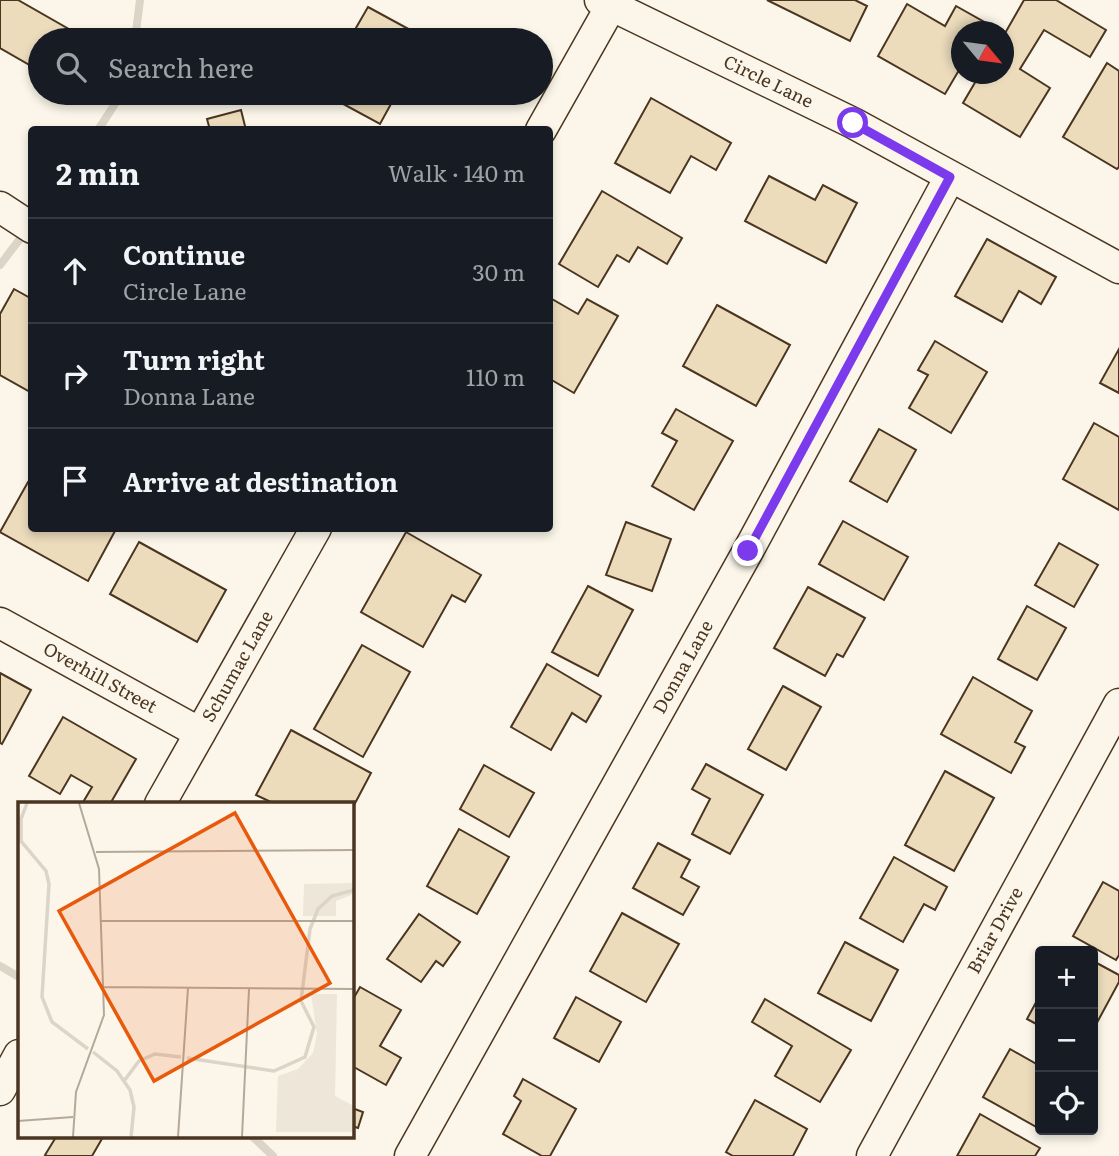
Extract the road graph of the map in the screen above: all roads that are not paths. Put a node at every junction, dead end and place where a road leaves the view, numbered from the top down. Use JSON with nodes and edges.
{"nodes":[{"id":1,"x":606,"y":3,"type":"edge"},
{"id":2,"x":543,"y":126,"type":"edge"},
{"id":3,"x":950,"y":177,"type":"junction"},
{"id":4,"x":1119,"y":268,"type":"edge"},
{"id":5,"x":314,"y":532,"type":"edge"},
{"id":6,"x":0,"y":623,"type":"edge"},
{"id":7,"x":1119,"y":704,"type":"edge"},
{"id":8,"x":200,"y":733,"type":"junction"},
{"id":9,"x":161,"y":802,"type":"edge"},
{"id":10,"x":18,"y":1057,"type":"edge"},
{"id":11,"x":0,"y":1090,"type":"edge"},
{"id":12,"x":410,"y":1156,"type":"edge"},
{"id":13,"x":872,"y":1156,"type":"edge"}],
"edges":[{"from":1,"to":2,"type":"street"},
{"from":1,"to":3,"type":"street","name":"Circle Lane"},
{"from":3,"to":4,"type":"street","name":"Circle Lane"},
{"from":3,"to":12,"type":"street","name":"Donna Lane"},
{"from":5,"to":8,"type":"street","name":"Schumac Lane"},
{"from":6,"to":8,"type":"street","name":"Overhill Street"},
{"from":7,"to":13,"type":"street","name":"Briar Drive"},
{"from":8,"to":9,"type":"street","name":"Schumac Lane"},
{"from":10,"to":11,"type":"street"}]}
